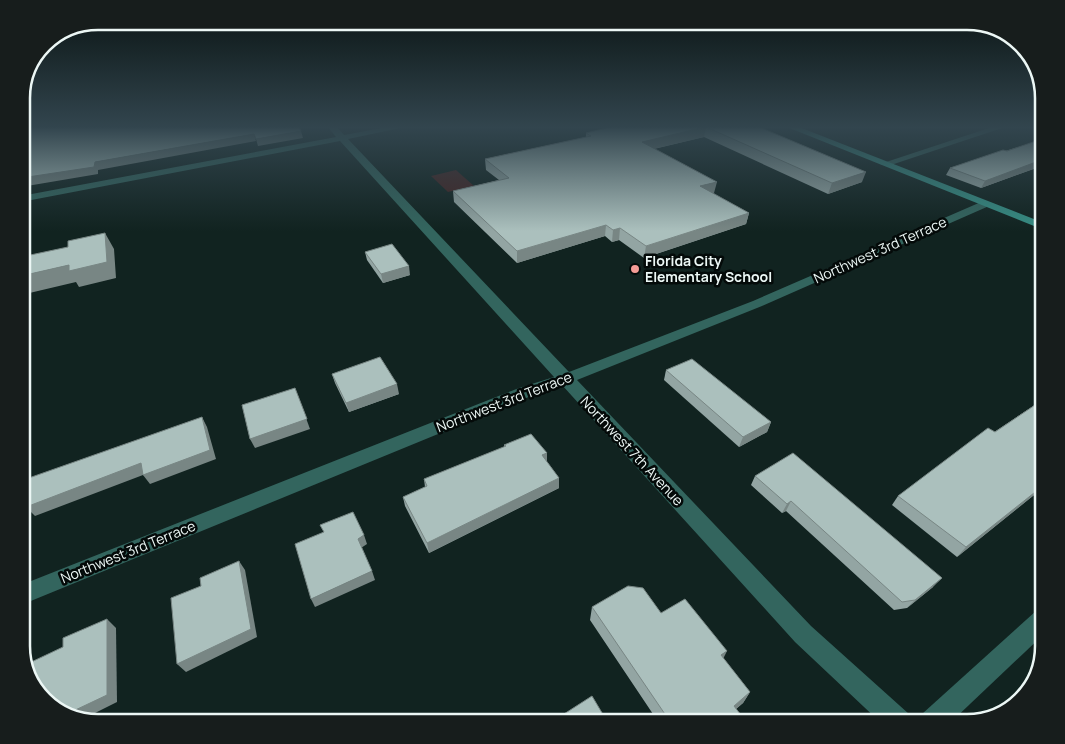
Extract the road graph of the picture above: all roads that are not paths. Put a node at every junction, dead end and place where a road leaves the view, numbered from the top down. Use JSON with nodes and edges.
{"nodes":[{"id":1,"x":199,"y":162,"type":"edge"},
{"id":2,"x":364,"y":162,"type":"edge"},
{"id":3,"x":879,"y":162,"type":"edge"},
{"id":4,"x":892,"y":162,"type":"edge"},
{"id":5,"x":885,"y":164,"type":"junction"},
{"id":6,"x":30,"y":197,"type":"edge"},
{"id":7,"x":985,"y":204,"type":"junction"},
{"id":8,"x":1035,"y":224,"type":"edge"},
{"id":9,"x":565,"y":379,"type":"junction"},
{"id":10,"x":30,"y":591,"type":"edge"},
{"id":11,"x":1035,"y":627,"type":"edge"},
{"id":12,"x":890,"y":714,"type":"edge"},
{"id":13,"x":940,"y":714,"type":"edge"}],
"edges":[{"from":1,"to":6,"type":"street"},
{"from":2,"to":9,"type":"street","name":"Northwest 7th Avenue"},
{"from":3,"to":5,"type":"street"},
{"from":4,"to":5,"type":"street"},
{"from":5,"to":7,"type":"street"},
{"from":7,"to":8,"type":"street"},
{"from":7,"to":9,"type":"street","name":"Northwest 3rd Terrace"},
{"from":9,"to":10,"type":"street","name":"Northwest 3rd Terrace"},
{"from":9,"to":12,"type":"street","name":"Northwest 7th Avenue"},
{"from":11,"to":13,"type":"street"}]}
